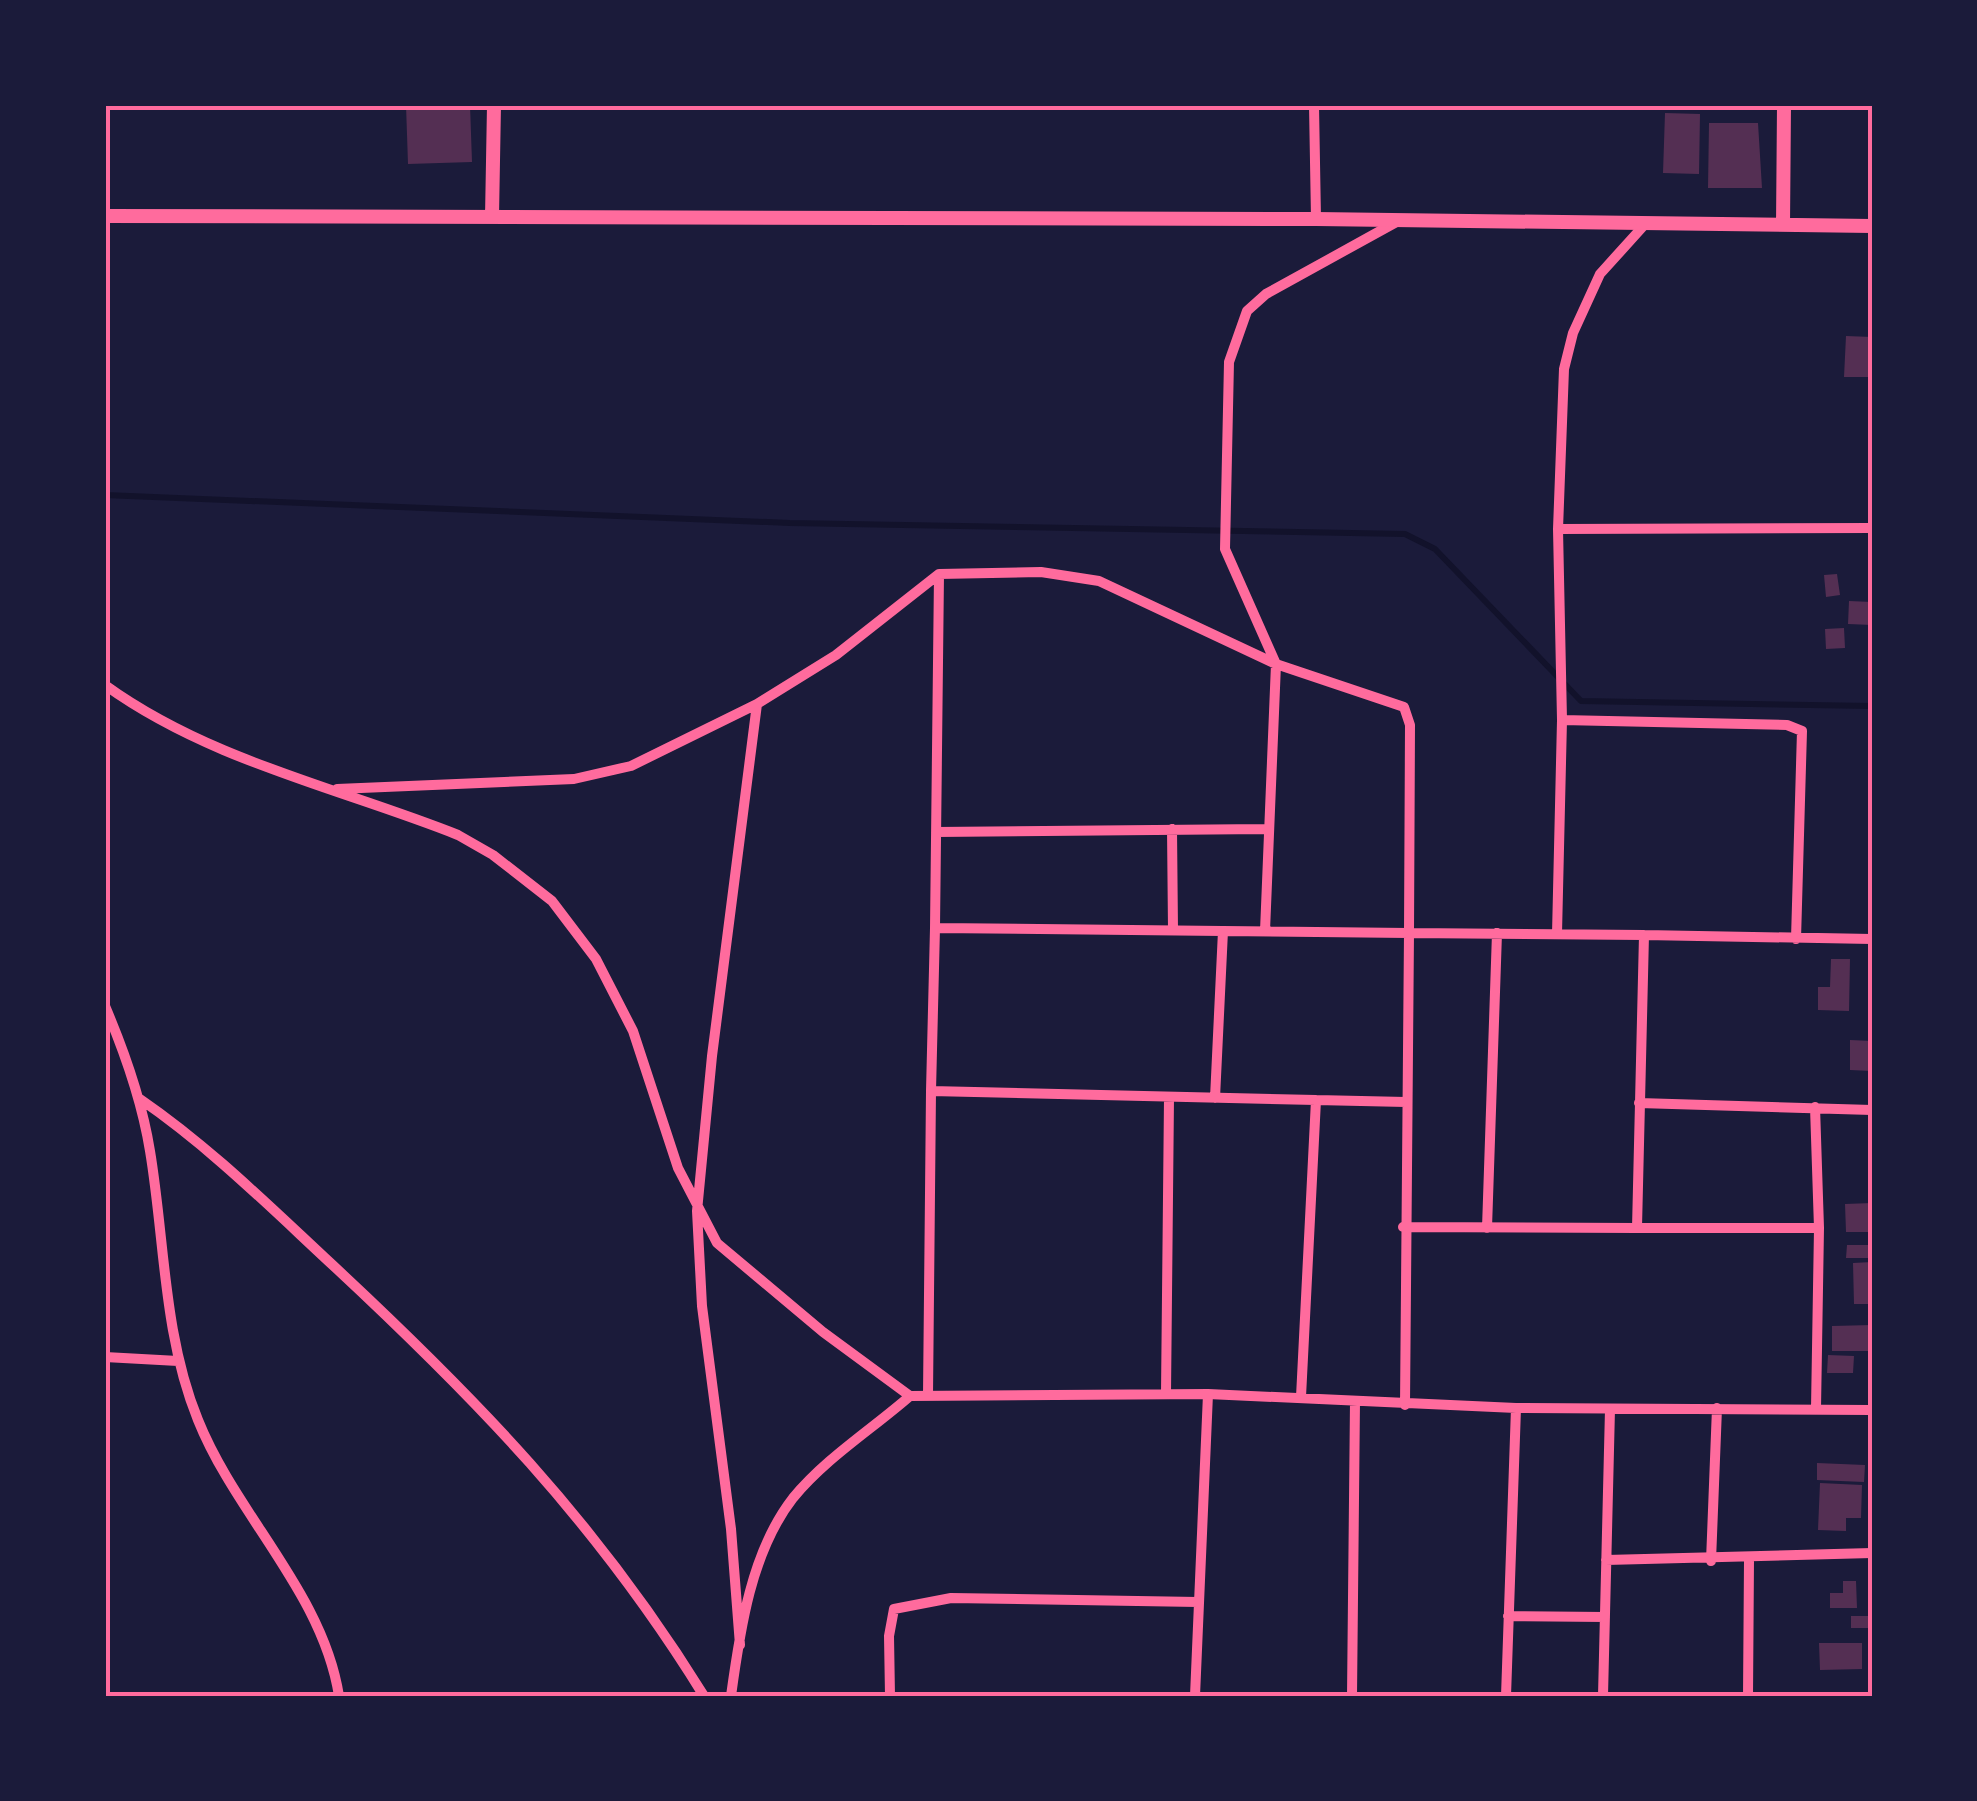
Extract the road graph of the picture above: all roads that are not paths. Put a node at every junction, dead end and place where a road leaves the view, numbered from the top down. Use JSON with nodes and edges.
{"nodes":[{"id":1,"x":494,"y":105,"type":"edge"},
{"id":2,"x":1314,"y":105,"type":"edge"},
{"id":3,"x":1784,"y":105,"type":"edge"},
{"id":4,"x":105,"y":216,"type":"edge"},
{"id":5,"x":492,"y":218,"type":"junction"},
{"id":6,"x":1316,"y":219,"type":"junction"},
{"id":7,"x":1401,"y":220,"type":"junction"},
{"id":8,"x":1647,"y":222,"type":"junction"},
{"id":9,"x":1782,"y":225,"type":"junction"},
{"id":10,"x":1872,"y":226,"type":"edge"},
{"id":11,"x":1872,"y":528,"type":"edge"},
{"id":12,"x":1558,"y":530,"type":"junction"},
{"id":13,"x":939,"y":574,"type":"junction"},
{"id":14,"x":1276,"y":664,"type":"junction"},
{"id":15,"x":105,"y":686,"type":"edge"},
{"id":16,"x":757,"y":704,"type":"junction"},
{"id":17,"x":1562,"y":720,"type":"junction"},
{"id":18,"x":326,"y":790,"type":"junction"},
{"id":19,"x":1172,"y":829,"type":"junction"},
{"id":20,"x":1266,"y":829,"type":"junction"},
{"id":21,"x":936,"y":832,"type":"junction"},
{"id":22,"x":935,"y":928,"type":"junction"},
{"id":23,"x":1173,"y":930,"type":"junction"},
{"id":24,"x":1224,"y":931,"type":"junction"},
{"id":25,"x":1265,"y":931,"type":"junction"},
{"id":26,"x":1409,"y":933,"type":"junction"},
{"id":27,"x":1496,"y":934,"type":"junction"},
{"id":28,"x":1558,"y":934,"type":"junction"},
{"id":29,"x":1644,"y":935,"type":"junction"},
{"id":30,"x":1796,"y":939,"type":"junction"},
{"id":31,"x":1872,"y":939,"type":"edge"},
{"id":32,"x":105,"y":1006,"type":"edge"},
{"id":33,"x":931,"y":1091,"type":"junction"},
{"id":34,"x":1169,"y":1098,"type":"junction"},
{"id":35,"x":1214,"y":1098,"type":"junction"},
{"id":36,"x":140,"y":1100,"type":"junction"},
{"id":37,"x":1316,"y":1100,"type":"junction"},
{"id":38,"x":1406,"y":1102,"type":"junction"},
{"id":39,"x":1639,"y":1103,"type":"junction"},
{"id":40,"x":1814,"y":1106,"type":"junction"},
{"id":41,"x":1872,"y":1110,"type":"edge"},
{"id":42,"x":697,"y":1211,"type":"junction"},
{"id":43,"x":1403,"y":1227,"type":"junction"},
{"id":44,"x":1487,"y":1228,"type":"junction"},
{"id":45,"x":1637,"y":1228,"type":"junction"},
{"id":46,"x":1820,"y":1228,"type":"junction"},
{"id":47,"x":105,"y":1358,"type":"edge"},
{"id":48,"x":178,"y":1360,"type":"junction"},
{"id":49,"x":1166,"y":1394,"type":"junction"},
{"id":50,"x":1208,"y":1394,"type":"junction"},
{"id":51,"x":910,"y":1396,"type":"junction"},
{"id":52,"x":928,"y":1396,"type":"junction"},
{"id":53,"x":1300,"y":1397,"type":"junction"},
{"id":54,"x":1355,"y":1401,"type":"junction"},
{"id":55,"x":1405,"y":1405,"type":"junction"},
{"id":56,"x":1516,"y":1408,"type":"junction"},
{"id":57,"x":1610,"y":1408,"type":"junction"},
{"id":58,"x":1717,"y":1408,"type":"junction"},
{"id":59,"x":1816,"y":1409,"type":"junction"},
{"id":60,"x":1872,"y":1410,"type":"edge"},
{"id":61,"x":1872,"y":1554,"type":"edge"},
{"id":62,"x":1606,"y":1560,"type":"junction"},
{"id":63,"x":1749,"y":1560,"type":"junction"},
{"id":64,"x":1711,"y":1561,"type":"junction"},
{"id":65,"x":1198,"y":1602,"type":"junction"},
{"id":66,"x":1508,"y":1616,"type":"junction"},
{"id":67,"x":1604,"y":1617,"type":"junction"},
{"id":68,"x":740,"y":1645,"type":"junction"},
{"id":69,"x":338,"y":1696,"type":"edge"},
{"id":70,"x":704,"y":1696,"type":"edge"},
{"id":71,"x":731,"y":1696,"type":"edge"},
{"id":72,"x":890,"y":1696,"type":"edge"},
{"id":73,"x":1195,"y":1696,"type":"edge"},
{"id":74,"x":1352,"y":1696,"type":"edge"},
{"id":75,"x":1506,"y":1696,"type":"edge"},
{"id":76,"x":1603,"y":1696,"type":"edge"},
{"id":77,"x":1748,"y":1696,"type":"edge"}],
"edges":[{"from":1,"to":5,"type":"street"},
{"from":2,"to":6,"type":"street"},
{"from":3,"to":9,"type":"street"},
{"from":4,"to":5,"type":"street"},
{"from":5,"to":6,"type":"street"},
{"from":6,"to":7,"type":"street"},
{"from":7,"to":8,"type":"street"},
{"from":7,"to":14,"type":"street"},
{"from":8,"to":9,"type":"street"},
{"from":8,"to":12,"type":"street"},
{"from":9,"to":10,"type":"street"},
{"from":11,"to":12,"type":"street"},
{"from":12,"to":17,"type":"street"},
{"from":13,"to":14,"type":"street"},
{"from":13,"to":16,"type":"street"},
{"from":13,"to":21,"type":"street"},
{"from":14,"to":20,"type":"street"},
{"from":14,"to":26,"type":"street"},
{"from":15,"to":18,"type":"street"},
{"from":16,"to":18,"type":"street"},
{"from":16,"to":42,"type":"street"},
{"from":17,"to":28,"type":"street"},
{"from":17,"to":30,"type":"street"},
{"from":18,"to":42,"type":"street"},
{"from":19,"to":20,"type":"street"},
{"from":19,"to":21,"type":"street"},
{"from":19,"to":23,"type":"street"},
{"from":20,"to":25,"type":"street"},
{"from":21,"to":22,"type":"street"},
{"from":22,"to":23,"type":"street"},
{"from":22,"to":33,"type":"street"},
{"from":23,"to":24,"type":"street"},
{"from":24,"to":25,"type":"street"},
{"from":24,"to":35,"type":"street"},
{"from":25,"to":26,"type":"street"},
{"from":26,"to":27,"type":"street"},
{"from":26,"to":38,"type":"street"},
{"from":27,"to":28,"type":"street"},
{"from":27,"to":44,"type":"street"},
{"from":28,"to":29,"type":"street"},
{"from":29,"to":30,"type":"street"},
{"from":29,"to":39,"type":"street"},
{"from":30,"to":31,"type":"street"},
{"from":32,"to":36,"type":"street"},
{"from":33,"to":34,"type":"street"},
{"from":33,"to":52,"type":"street"},
{"from":34,"to":35,"type":"street"},
{"from":34,"to":49,"type":"street"},
{"from":35,"to":37,"type":"street"},
{"from":36,"to":48,"type":"street"},
{"from":36,"to":70,"type":"street"},
{"from":37,"to":38,"type":"street"},
{"from":37,"to":53,"type":"street"},
{"from":38,"to":43,"type":"street"},
{"from":39,"to":40,"type":"street"},
{"from":39,"to":45,"type":"street"},
{"from":40,"to":41,"type":"street"},
{"from":40,"to":46,"type":"street"},
{"from":42,"to":51,"type":"street"},
{"from":42,"to":68,"type":"street"},
{"from":43,"to":44,"type":"street"},
{"from":43,"to":55,"type":"street"},
{"from":44,"to":45,"type":"street"},
{"from":45,"to":46,"type":"street"},
{"from":46,"to":59,"type":"street"},
{"from":47,"to":48,"type":"street"},
{"from":48,"to":69,"type":"street"},
{"from":49,"to":50,"type":"street"},
{"from":49,"to":52,"type":"street"},
{"from":50,"to":53,"type":"street"},
{"from":50,"to":65,"type":"street"},
{"from":51,"to":52,"type":"street"},
{"from":51,"to":68,"type":"street"},
{"from":53,"to":54,"type":"street"},
{"from":54,"to":55,"type":"street"},
{"from":54,"to":74,"type":"street"},
{"from":55,"to":56,"type":"street"},
{"from":56,"to":57,"type":"street"},
{"from":56,"to":66,"type":"street"},
{"from":57,"to":58,"type":"street"},
{"from":57,"to":62,"type":"street"},
{"from":58,"to":59,"type":"street"},
{"from":58,"to":64,"type":"street"},
{"from":59,"to":60,"type":"street"},
{"from":61,"to":63,"type":"street"},
{"from":62,"to":64,"type":"street"},
{"from":62,"to":67,"type":"street"},
{"from":63,"to":64,"type":"street"},
{"from":63,"to":77,"type":"street"},
{"from":65,"to":72,"type":"street"},
{"from":65,"to":73,"type":"street"},
{"from":66,"to":67,"type":"street"},
{"from":66,"to":75,"type":"street"},
{"from":67,"to":76,"type":"street"},
{"from":68,"to":71,"type":"street"}]}
